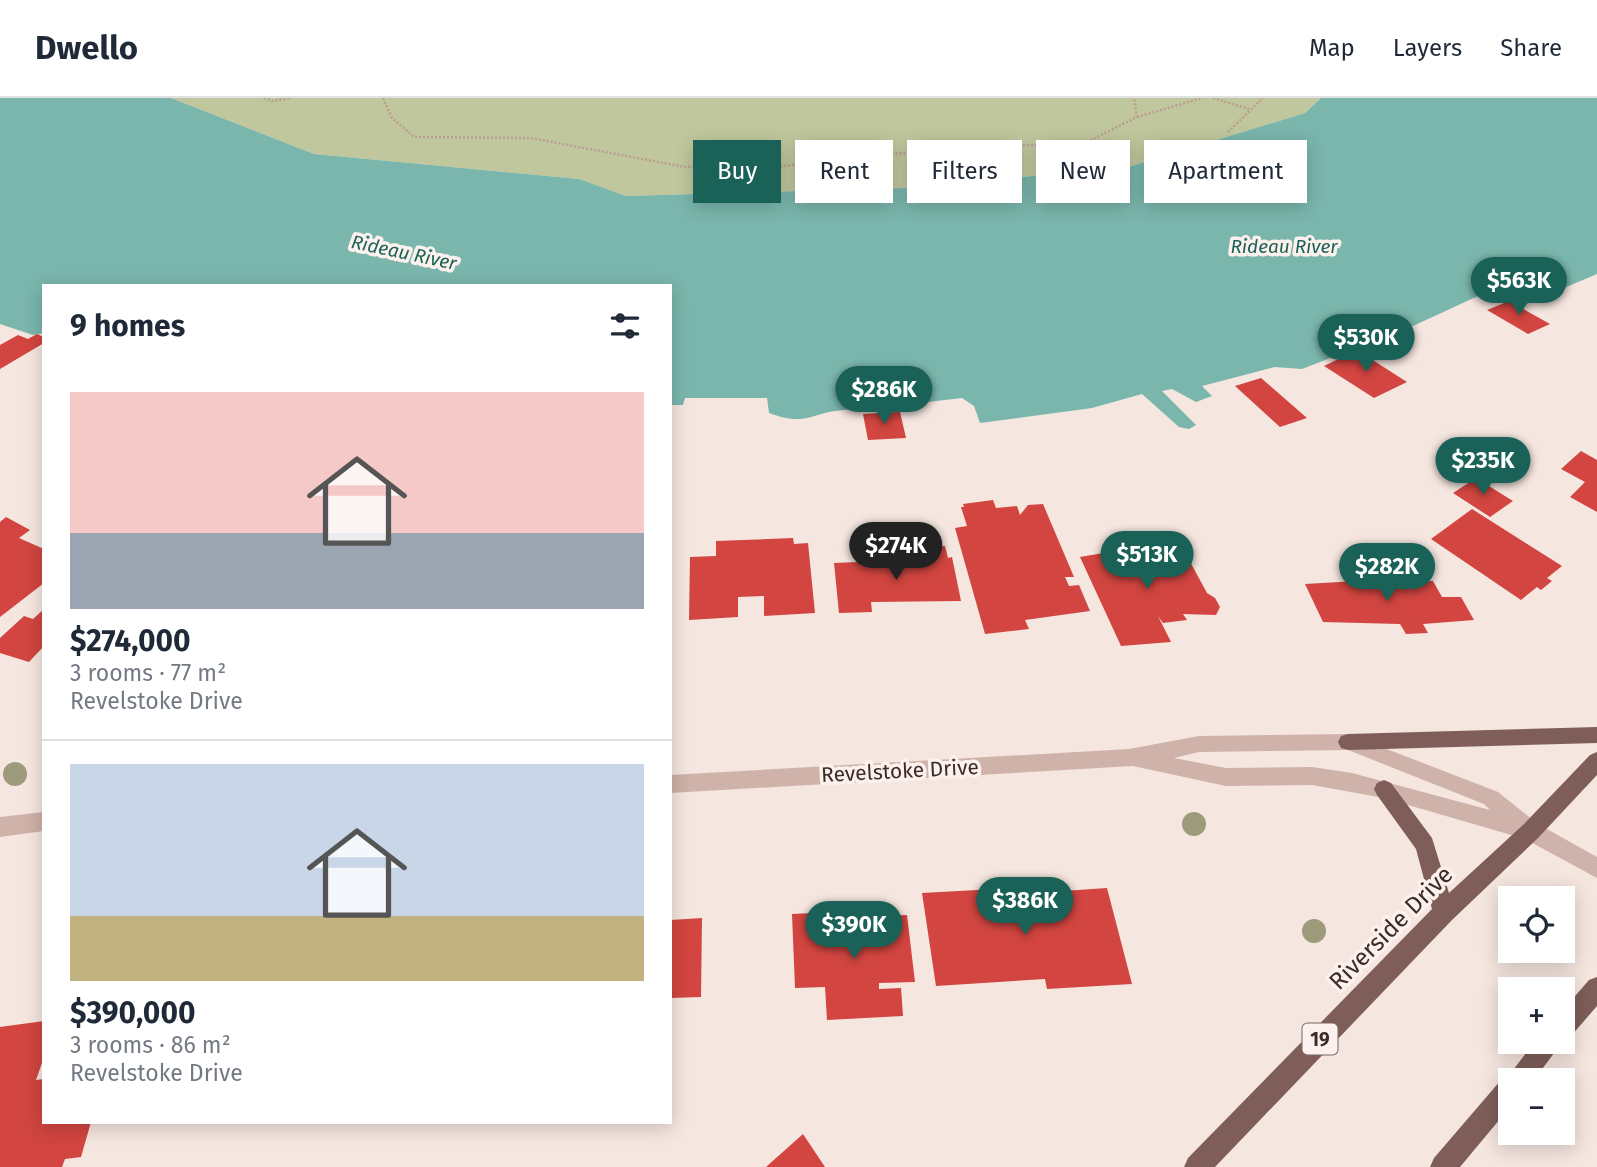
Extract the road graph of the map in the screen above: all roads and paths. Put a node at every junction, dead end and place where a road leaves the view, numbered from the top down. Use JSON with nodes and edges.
{"nodes":[{"id":1,"x":264,"y":98,"type":"edge"},
{"id":2,"x":292,"y":98,"type":"edge"},
{"id":3,"x":383,"y":98,"type":"edge"},
{"id":4,"x":1134,"y":98,"type":"edge"},
{"id":5,"x":1202,"y":98,"type":"edge"},
{"id":6,"x":1213,"y":98,"type":"edge"},
{"id":7,"x":1263,"y":98,"type":"edge"},
{"id":8,"x":1249,"y":109,"type":"junction"},
{"id":9,"x":1137,"y":117,"type":"junction"},
{"id":10,"x":1228,"y":132,"type":"dead end"},
{"id":11,"x":1597,"y":735,"type":"edge"},
{"id":12,"x":1348,"y":742,"type":"junction"},
{"id":13,"x":1129,"y":758,"type":"junction"},
{"id":14,"x":1597,"y":761,"type":"edge"},
{"id":15,"x":672,"y":783,"type":"edge"},
{"id":16,"x":1384,"y":789,"type":"junction"},
{"id":17,"x":42,"y":821,"type":"edge"},
{"id":18,"x":0,"y":827,"type":"edge"},
{"id":19,"x":1531,"y":831,"type":"junction"},
{"id":20,"x":1597,"y":868,"type":"edge"},
{"id":21,"x":1444,"y":912,"type":"junction"},
{"id":22,"x":1597,"y":988,"type":"edge"},
{"id":23,"x":1575,"y":1014,"type":"edge"},
{"id":24,"x":1540,"y":1054,"type":"edge"},
{"id":25,"x":1528,"y":1068,"type":"edge"},
{"id":26,"x":1498,"y":1103,"type":"edge"},
{"id":27,"x":1197,"y":1167,"type":"edge"},
{"id":28,"x":1443,"y":1167,"type":"edge"}],
"edges":[{"from":1,"to":2,"type":"path"},
{"from":3,"to":9,"type":"path"},
{"from":4,"to":9,"type":"path"},
{"from":5,"to":9,"type":"path"},
{"from":6,"to":8,"type":"path"},
{"from":7,"to":8,"type":"path"},
{"from":8,"to":10,"type":"path"},
{"from":11,"to":12,"type":"main road"},
{"from":12,"to":13,"type":"street","name":"Revelstoke Drive"},
{"from":12,"to":19,"type":"street","name":"Revelstoke Drive"},
{"from":13,"to":15,"type":"street","name":"Revelstoke Drive"},
{"from":13,"to":16,"type":"street","name":"Revelstoke Drive"},
{"from":14,"to":19,"type":"main road","name":"Riverside Drive","number":"19"},
{"from":16,"to":19,"type":"street","name":"Revelstoke Drive"},
{"from":16,"to":21,"type":"main road"},
{"from":17,"to":18,"type":"street"},
{"from":19,"to":20,"type":"street","name":"Revelstoke Drive"},
{"from":19,"to":21,"type":"main road","name":"Riverside Drive","number":"19"},
{"from":21,"to":27,"type":"main road","name":"Riverside Drive","number":"19"},
{"from":22,"to":23,"type":"main road"},
{"from":24,"to":25,"type":"main road"},
{"from":26,"to":28,"type":"main road"}]}
